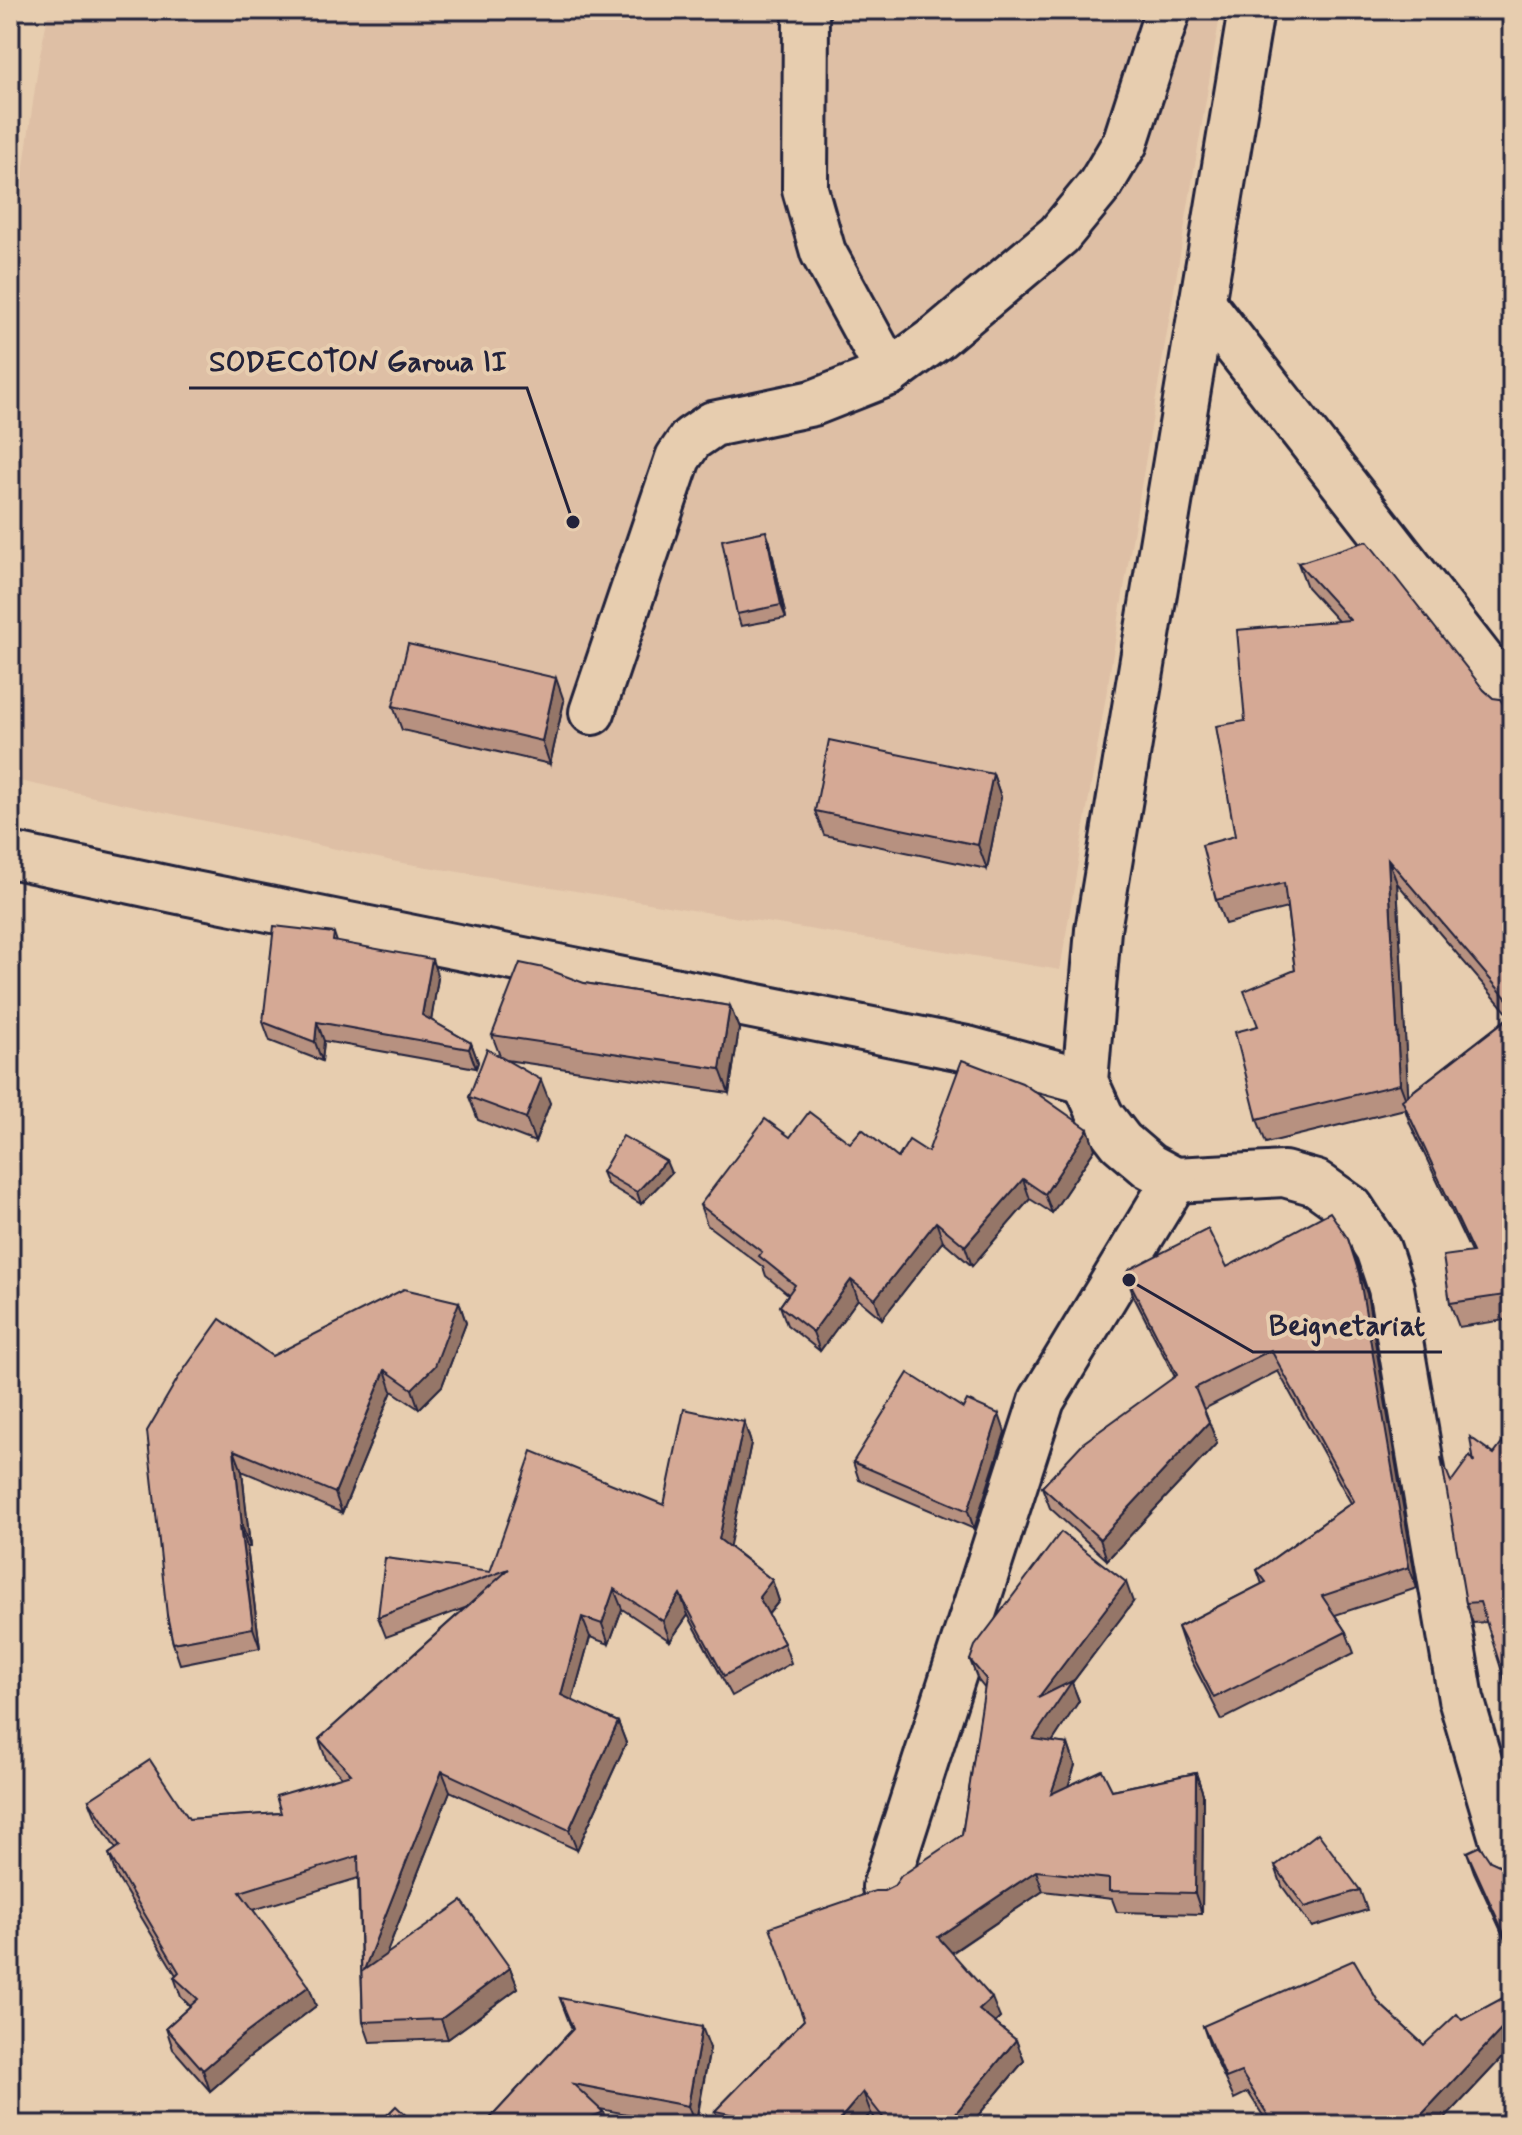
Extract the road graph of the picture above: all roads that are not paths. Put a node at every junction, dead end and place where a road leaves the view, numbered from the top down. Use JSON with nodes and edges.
{"nodes":[{"id":1,"x":806,"y":10,"type":"edge"},
{"id":2,"x":1168,"y":10,"type":"edge"},
{"id":3,"x":1251,"y":10,"type":"edge"},
{"id":4,"x":1202,"y":302,"type":"junction"},
{"id":5,"x":889,"y":373,"type":"junction"},
{"id":6,"x":1512,"y":699,"type":"edge"},
{"id":7,"x":592,"y":712,"type":"dead end"},
{"id":8,"x":10,"y":855,"type":"edge"},
{"id":9,"x":1085,"y":1081,"type":"junction"},
{"id":10,"x":1175,"y":1180,"type":"junction"},
{"id":11,"x":1512,"y":1861,"type":"edge"},
{"id":12,"x":885,"y":1887,"type":"edge"}],
"edges":[{"from":1,"to":5,"type":"street"},
{"from":2,"to":5,"type":"street"},
{"from":3,"to":4,"type":"street"},
{"from":4,"to":6,"type":"street"},
{"from":4,"to":9,"type":"street"},
{"from":5,"to":7,"type":"street"},
{"from":8,"to":9,"type":"street"},
{"from":9,"to":10,"type":"street"},
{"from":10,"to":11,"type":"street"},
{"from":10,"to":12,"type":"street"}]}
